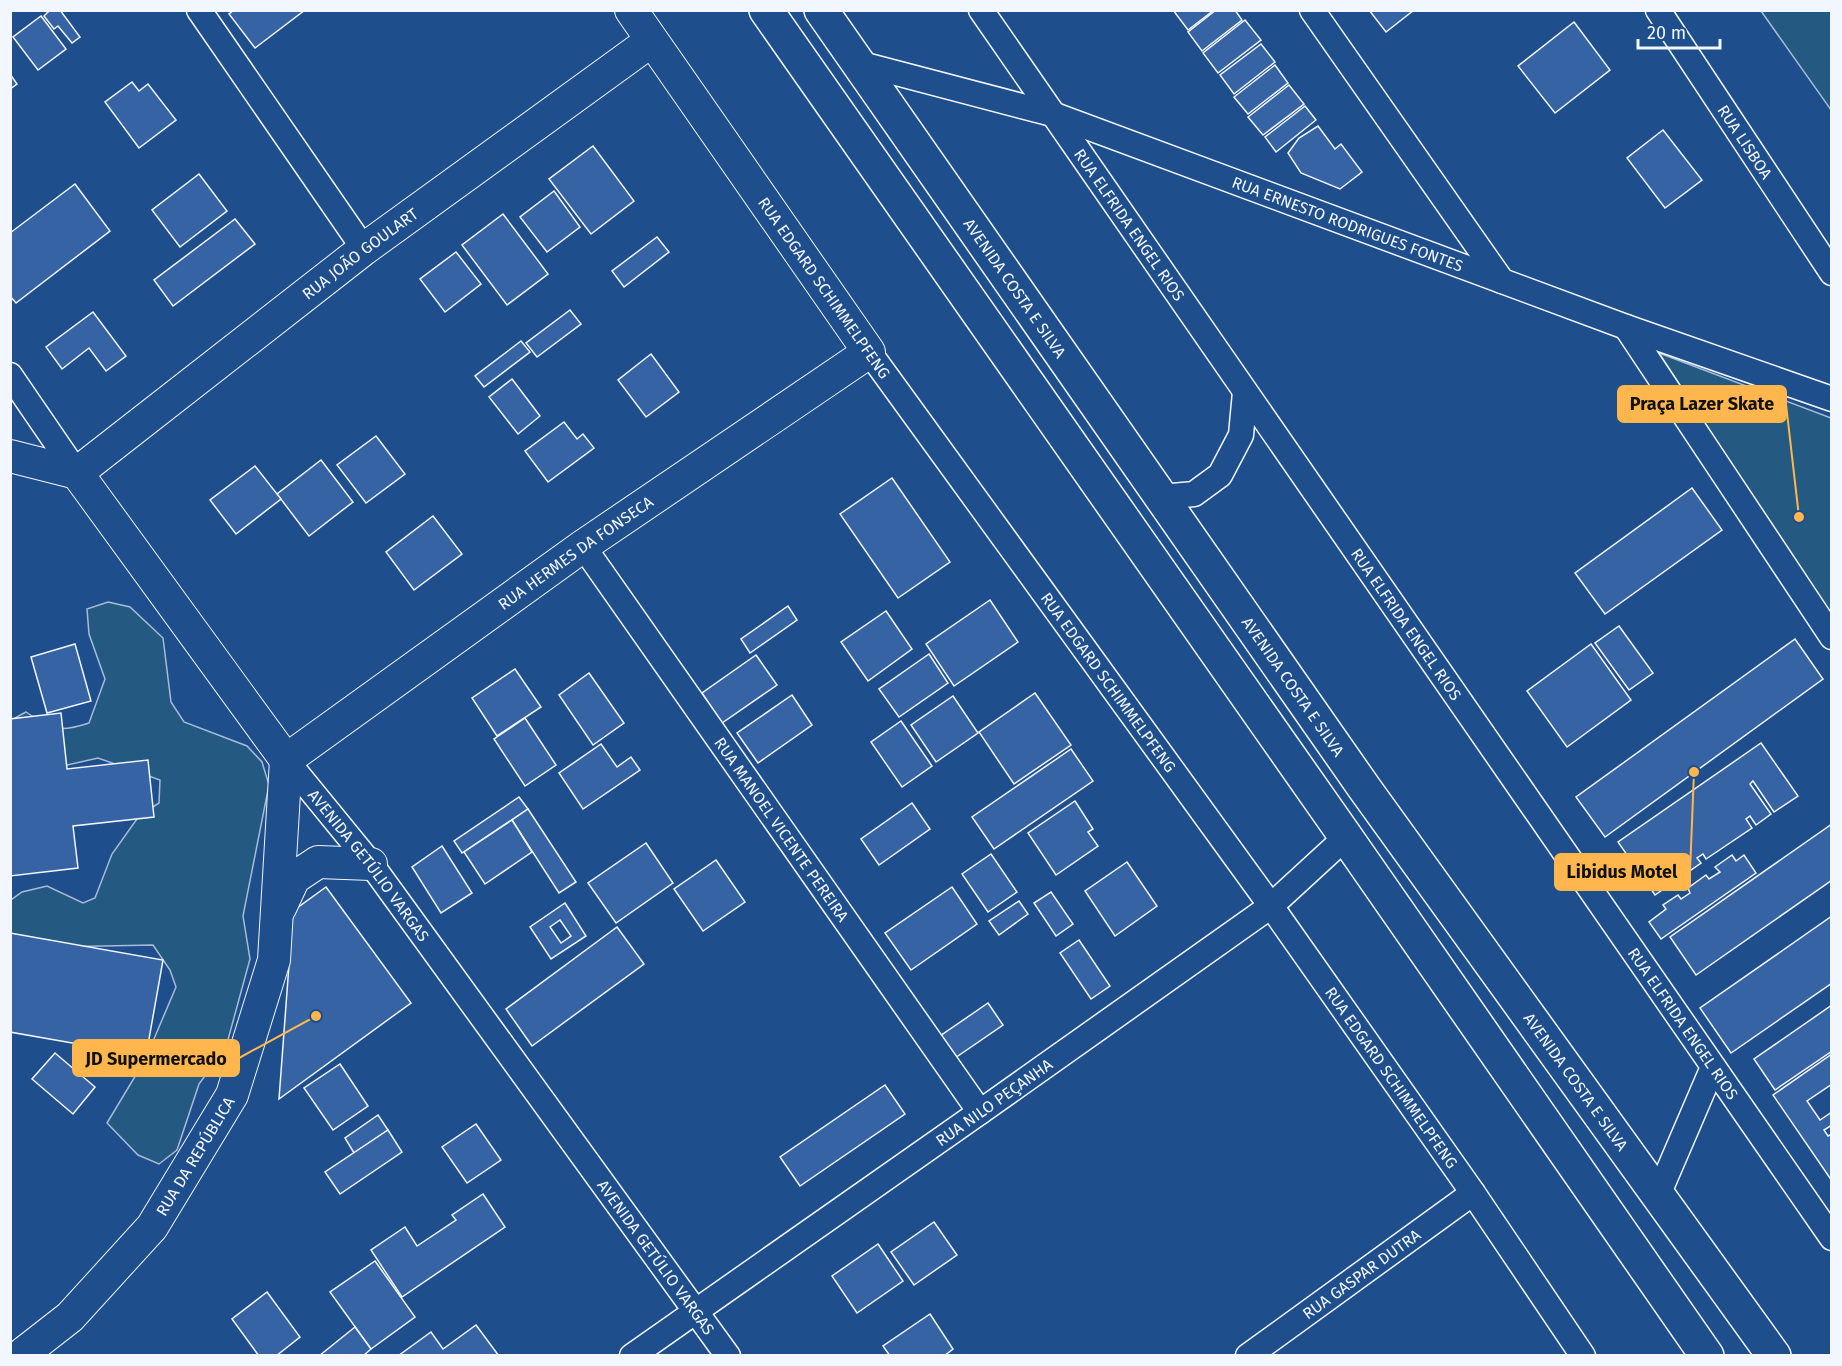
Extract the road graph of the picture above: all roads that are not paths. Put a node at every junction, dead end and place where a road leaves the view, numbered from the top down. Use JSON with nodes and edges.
{"nodes":[{"id":1,"x":199,"y":10,"type":"edge"},
{"id":2,"x":631,"y":10,"type":"edge"},
{"id":3,"x":766,"y":10,"type":"edge"},
{"id":4,"x":821,"y":10,"type":"edge"},
{"id":5,"x":981,"y":10,"type":"edge"},
{"id":6,"x":1312,"y":10,"type":"edge"},
{"id":7,"x":1658,"y":10,"type":"edge"},
{"id":8,"x":651,"y":41,"type":"junction"},
{"id":9,"x":858,"y":63,"type":"junction"},
{"id":10,"x":1052,"y":114,"type":"junction"},
{"id":11,"x":364,"y":249,"type":"junction"},
{"id":12,"x":1832,"y":273,"type":"edge"},
{"id":13,"x":1502,"y":281,"type":"junction"},
{"id":14,"x":1626,"y":327,"type":"junction"},
{"id":15,"x":869,"y":352,"type":"junction"},
{"id":16,"x":10,"y":375,"type":"edge"},
{"id":17,"x":1245,"y":392,"type":"junction"},
{"id":18,"x":1832,"y":399,"type":"edge"},
{"id":19,"x":10,"y":456,"type":"edge"},
{"id":20,"x":77,"y":473,"type":"junction"},
{"id":21,"x":1161,"y":497,"type":"junction"},
{"id":22,"x":584,"y":546,"type":"junction"},
{"id":23,"x":1832,"y":637,"type":"edge"},
{"id":24,"x":286,"y":760,"type":"junction"},
{"id":25,"x":1346,"y":837,"type":"junction"},
{"id":26,"x":371,"y":864,"type":"junction"},
{"id":27,"x":1271,"y":906,"type":"junction"},
{"id":28,"x":278,"y":911,"type":"junction"},
{"id":29,"x":1713,"y":1067,"type":"junction"},
{"id":30,"x":980,"y":1112,"type":"junction"},
{"id":31,"x":1473,"y":1193,"type":"junction"},
{"id":32,"x":1658,"y":1195,"type":"junction"},
{"id":33,"x":1832,"y":1238,"type":"edge"},
{"id":34,"x":696,"y":1311,"type":"junction"},
{"id":35,"x":20,"y":1356,"type":"edge"},
{"id":36,"x":632,"y":1356,"type":"edge"},
{"id":37,"x":728,"y":1356,"type":"edge"},
{"id":38,"x":1248,"y":1356,"type":"edge"},
{"id":39,"x":1583,"y":1356,"type":"edge"},
{"id":40,"x":1707,"y":1356,"type":"edge"},
{"id":41,"x":1774,"y":1356,"type":"edge"}],
"edges":[{"from":1,"to":11,"type":"street"},
{"from":2,"to":8,"type":"street","name":"RUA EDGARD SCHIMMELPFENG"},
{"from":3,"to":25,"type":"main road"},
{"from":4,"to":9,"type":"main road","name":"AVENIDA COSTA E SILVA"},
{"from":5,"to":10,"type":"street","name":"RUA ELFRIDA ENGEL RIOS"},
{"from":6,"to":13,"type":"street"},
{"from":7,"to":12,"type":"street","name":"RUA LISBOA"},
{"from":8,"to":11,"type":"street","name":"RUA JOÃO GOULART"},
{"from":8,"to":15,"type":"street","name":"RUA EDGARD SCHIMMELPFENG"},
{"from":9,"to":10,"type":"street","name":"RUA ERNESTO RODRIGUES FONTES"},
{"from":9,"to":21,"type":"main road","name":"AVENIDA COSTA E SILVA"},
{"from":10,"to":13,"type":"street","name":"RUA ERNESTO RODRIGUES FONTES"},
{"from":10,"to":17,"type":"street","name":"RUA ELFRIDA ENGEL RIOS"},
{"from":11,"to":20,"type":"street","name":"RUA JOÃO GOULART"},
{"from":13,"to":14,"type":"street","name":"RUA ERNESTO RODRIGUES FONTES"},
{"from":14,"to":18,"type":"street","name":"RUA ERNESTO RODRIGUES FONTES"},
{"from":14,"to":23,"type":"street"},
{"from":15,"to":22,"type":"street","name":"RUA HERMES DA FONSECA"},
{"from":15,"to":27,"type":"street","name":"RUA EDGARD SCHIMMELPFENG"},
{"from":16,"to":20,"type":"street","name":"AVENIDA GETÚLIO VARGAS"},
{"from":17,"to":21,"type":"street"},
{"from":17,"to":29,"type":"street","name":"RUA ELFRIDA ENGEL RIOS"},
{"from":19,"to":20,"type":"street"},
{"from":20,"to":24,"type":"street","name":"AVENIDA GETÚLIO VARGAS"},
{"from":21,"to":32,"type":"main road","name":"AVENIDA COSTA E SILVA"},
{"from":22,"to":24,"type":"street","name":"RUA HERMES DA FONSECA"},
{"from":22,"to":30,"type":"street","name":"RUA MANOEL VICENTE PEREIRA"},
{"from":24,"to":26,"type":"street","name":"AVENIDA GETÚLIO VARGAS"},
{"from":24,"to":28,"type":"street","name":"RUA DA REPÚBLICA"},
{"from":25,"to":27,"type":"street","name":"RUA NILO PEÇANHA"},
{"from":25,"to":40,"type":"main road"},
{"from":26,"to":28,"type":"street"},
{"from":26,"to":34,"type":"street","name":"AVENIDA GETÚLIO VARGAS"},
{"from":27,"to":30,"type":"street","name":"RUA NILO PEÇANHA"},
{"from":27,"to":31,"type":"street","name":"RUA EDGARD SCHIMMELPFENG"},
{"from":28,"to":35,"type":"street","name":"RUA DA REPÚBLICA"},
{"from":29,"to":32,"type":"street"},
{"from":29,"to":33,"type":"street","name":"RUA ELFRIDA ENGEL RIOS"},
{"from":30,"to":34,"type":"street","name":"RUA NILO PEÇANHA"},
{"from":31,"to":38,"type":"street","name":"RUA GASPAR DUTRA"},
{"from":31,"to":39,"type":"street","name":"RUA EDGARD SCHIMMELPFENG"},
{"from":32,"to":41,"type":"main road","name":"AVENIDA COSTA E SILVA"},
{"from":34,"to":36,"type":"street","name":"RUA NILO PEÇANHA"},
{"from":34,"to":37,"type":"street","name":"AVENIDA GETÚLIO VARGAS"}]}
